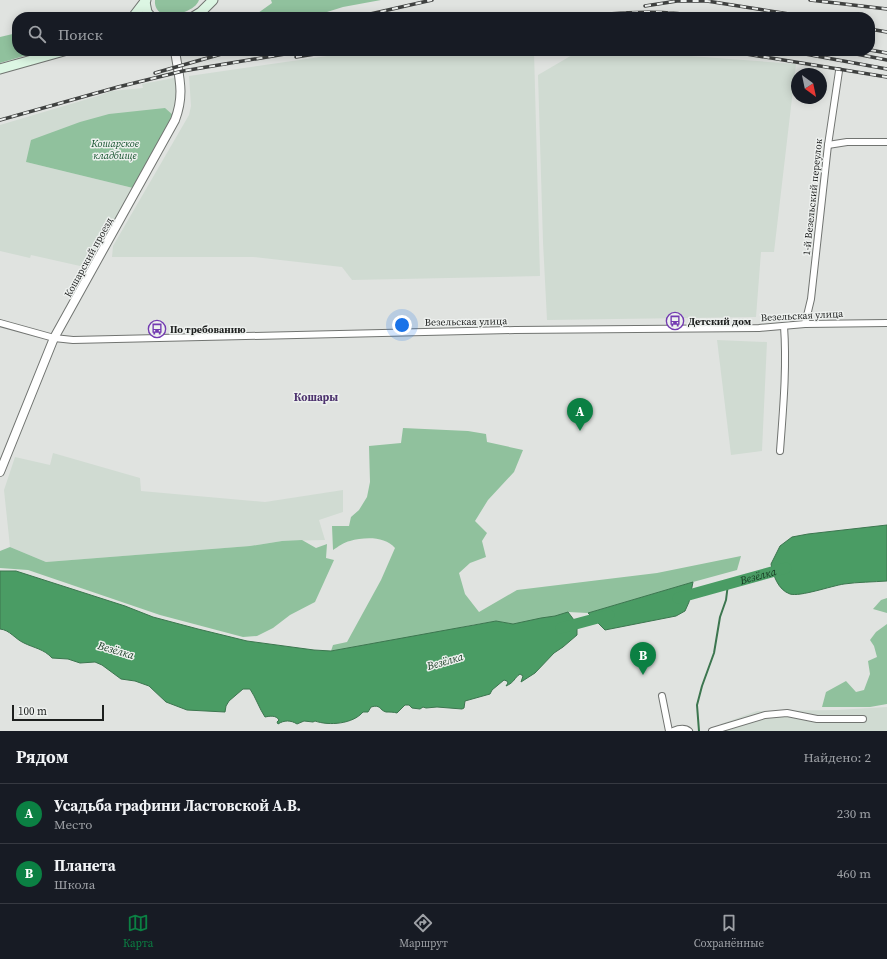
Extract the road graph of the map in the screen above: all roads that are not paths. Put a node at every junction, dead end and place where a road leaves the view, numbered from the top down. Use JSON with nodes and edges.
{"nodes":[{"id":1,"x":145,"y":1,"type":"edge"},
{"id":2,"x":209,"y":2,"type":"edge"},
{"id":3,"x":137,"y":12,"type":"edge"},
{"id":4,"x":147,"y":12,"type":"edge"},
{"id":5,"x":201,"y":12,"type":"edge"},
{"id":6,"x":46,"y":56,"type":"edge"},
{"id":7,"x":176,"y":56,"type":"edge"},
{"id":8,"x":0,"y":69,"type":"edge"},
{"id":9,"x":839,"y":71,"type":"dead end"},
{"id":10,"x":887,"y":142,"type":"edge"},
{"id":11,"x":828,"y":145,"type":"junction"},
{"id":12,"x":0,"y":323,"type":"edge"},
{"id":13,"x":887,"y":323,"type":"edge"},
{"id":14,"x":805,"y":324,"type":"junction"},
{"id":15,"x":784,"y":326,"type":"junction"},
{"id":16,"x":54,"y":338,"type":"junction"},
{"id":17,"x":780,"y":451,"type":"dead end"},
{"id":18,"x":0,"y":472,"type":"edge"},
{"id":19,"x":662,"y":696,"type":"dead end"},
{"id":20,"x":863,"y":719,"type":"dead end"},
{"id":21,"x":669,"y":731,"type":"edge"},
{"id":22,"x":673,"y":731,"type":"edge"},
{"id":23,"x":689,"y":731,"type":"edge"},
{"id":24,"x":712,"y":731,"type":"edge"}],
"edges":[{"from":1,"to":3,"type":"main road"},
{"from":1,"to":4,"type":"main road"},
{"from":2,"to":5,"type":"main road"},
{"from":6,"to":8,"type":"main road"},
{"from":7,"to":16,"type":"street","name":"Кошарский проезд"},
{"from":9,"to":11,"type":"street","name":"1-й Везельский переулок"},
{"from":10,"to":11,"type":"street"},
{"from":11,"to":14,"type":"street","name":"1-й Везельский переулок"},
{"from":12,"to":16,"type":"street","name":"Везельская улица"},
{"from":13,"to":14,"type":"street","name":"Везельская улица"},
{"from":14,"to":15,"type":"street","name":"Везельская улица"},
{"from":15,"to":16,"type":"street","name":"Везельская улица"},
{"from":15,"to":17,"type":"street"},
{"from":16,"to":18,"type":"street","name":"Кошарский проезд"},
{"from":19,"to":21,"type":"street"},
{"from":20,"to":24,"type":"street"},
{"from":22,"to":23,"type":"street"}]}
